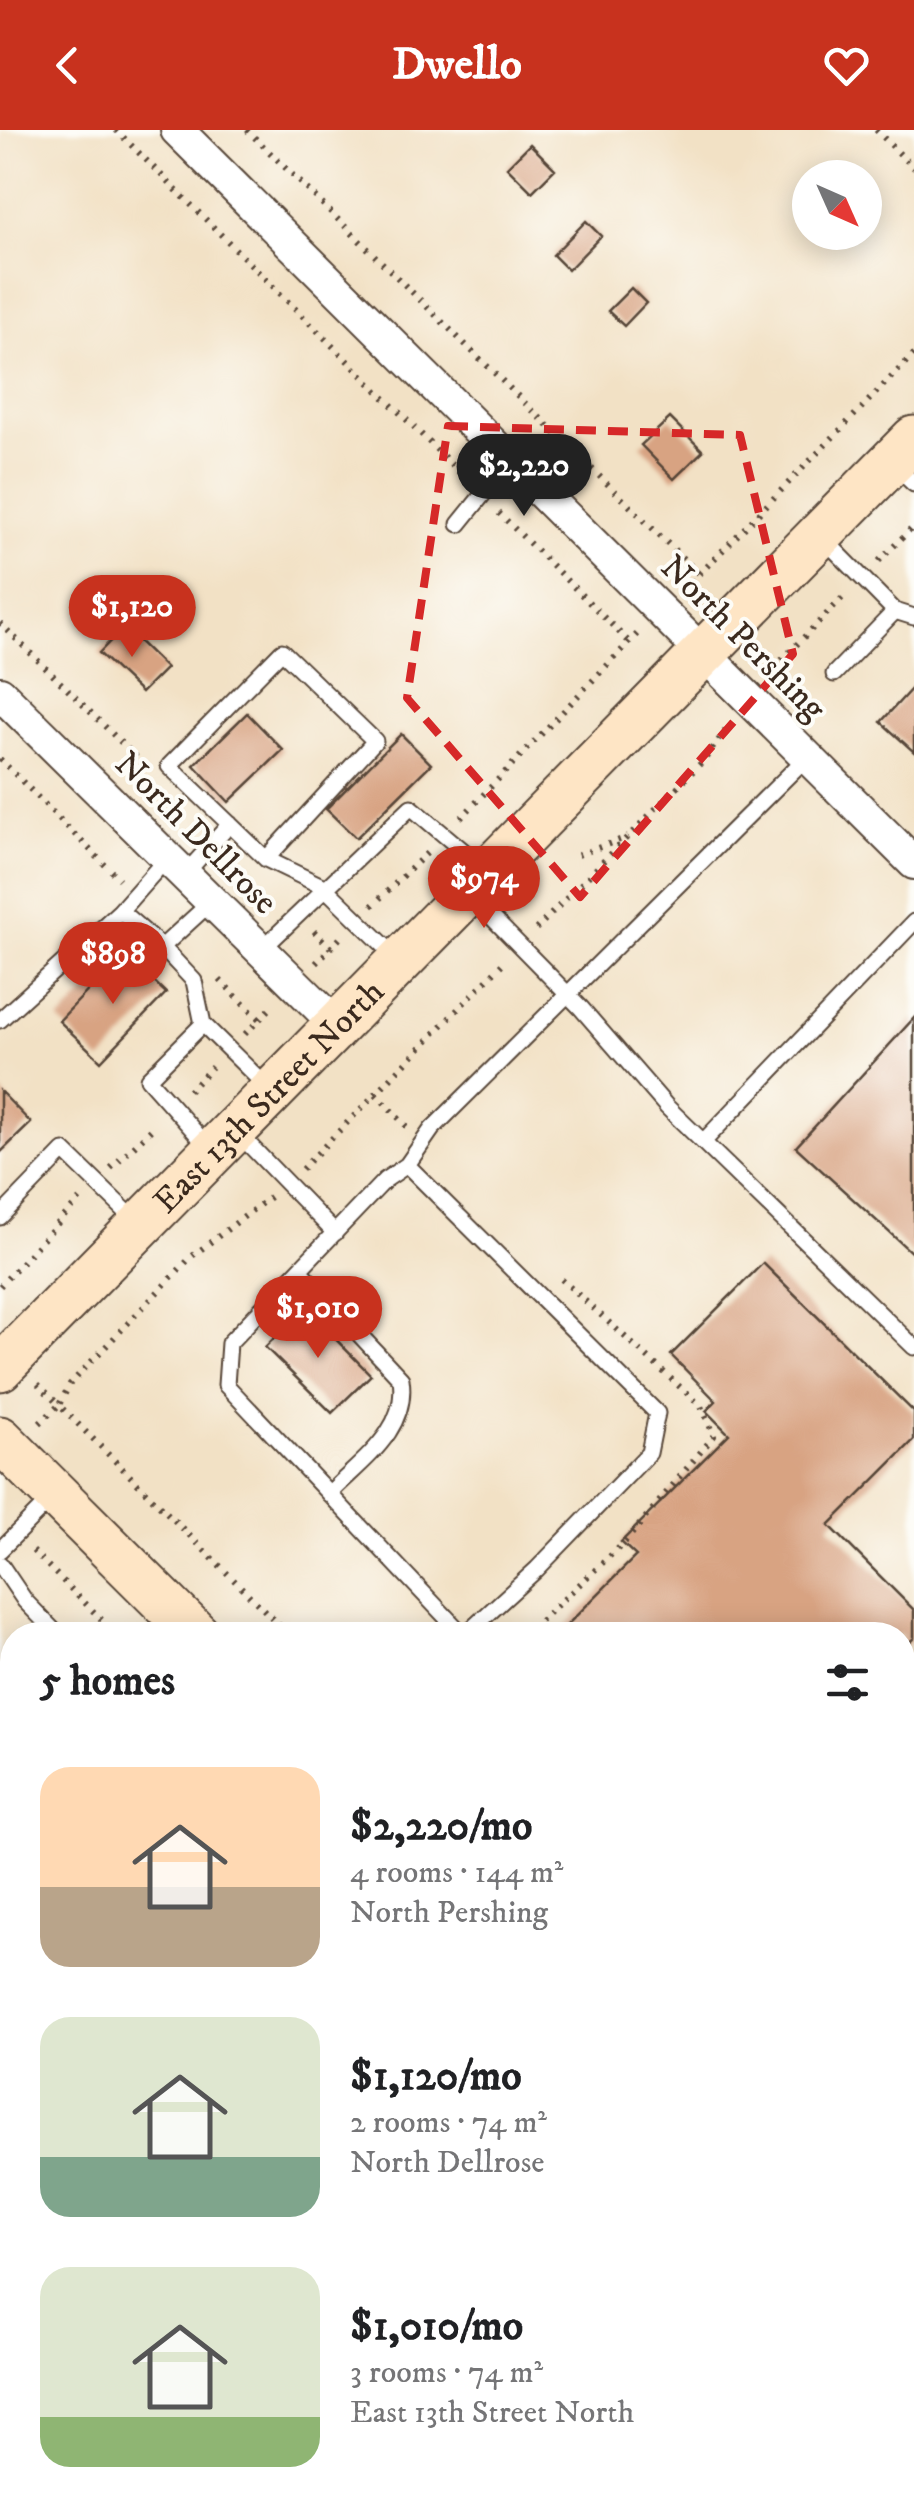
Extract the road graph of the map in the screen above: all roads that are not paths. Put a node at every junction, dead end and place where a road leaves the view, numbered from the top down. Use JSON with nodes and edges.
{"nodes":[{"id":1,"x":177,"y":130,"type":"edge"},
{"id":2,"x":510,"y":461,"type":"junction"},
{"id":3,"x":906,"y":462,"type":"edge"},
{"id":4,"x":459,"y":524,"type":"dead end"},
{"id":5,"x":820,"y":536,"type":"junction"},
{"id":6,"x":895,"y":611,"type":"junction"},
{"id":7,"x":914,"y":617,"type":"edge"},
{"id":8,"x":704,"y":654,"type":"junction"},
{"id":9,"x":834,"y":674,"type":"dead end"},
{"id":10,"x":0,"y":694,"type":"edge"},
{"id":11,"x":808,"y":757,"type":"junction"},
{"id":12,"x":230,"y":824,"type":"junction"},
{"id":13,"x":266,"y":859,"type":"junction"},
{"id":14,"x":913,"y":860,"type":"edge"},
{"id":15,"x":175,"y":866,"type":"junction"},
{"id":16,"x":479,"y":883,"type":"junction"},
{"id":17,"x":324,"y":887,"type":"junction"},
{"id":18,"x":211,"y":902,"type":"junction"},
{"id":19,"x":120,"y":911,"type":"junction"},
{"id":20,"x":914,"y":922,"type":"edge"},
{"id":21,"x":162,"y":947,"type":"junction"},
{"id":22,"x":260,"y":950,"type":"junction"},
{"id":23,"x":401,"y":962,"type":"junction"},
{"id":24,"x":568,"y":995,"type":"junction"},
{"id":25,"x":0,"y":1020,"type":"edge"},
{"id":26,"x":203,"y":1024,"type":"junction"},
{"id":27,"x":338,"y":1026,"type":"junction"},
{"id":28,"x":273,"y":1092,"type":"junction"},
{"id":29,"x":225,"y":1141,"type":"junction"},
{"id":30,"x":703,"y":1142,"type":"junction"},
{"id":31,"x":407,"y":1165,"type":"junction"},
{"id":32,"x":0,"y":1217,"type":"edge"},
{"id":33,"x":141,"y":1226,"type":"junction"},
{"id":34,"x":334,"y":1233,"type":"junction"},
{"id":35,"x":299,"y":1270,"type":"junction"},
{"id":36,"x":914,"y":1346,"type":"edge"},
{"id":37,"x":6,"y":1362,"type":"edge"},
{"id":38,"x":0,"y":1440,"type":"edge"},
{"id":39,"x":329,"y":1494,"type":"junction"},
{"id":40,"x":56,"y":1495,"type":"junction"},
{"id":41,"x":0,"y":1550,"type":"edge"},
{"id":42,"x":0,"y":1564,"type":"edge"},
{"id":43,"x":45,"y":1622,"type":"edge"},
{"id":44,"x":184,"y":1622,"type":"edge"},
{"id":45,"x":452,"y":1622,"type":"edge"},
{"id":46,"x":479,"y":1622,"type":"edge"}],
"edges":[{"from":1,"to":2,"type":"street","name":"North Pershing"},
{"from":2,"to":4,"type":"lane"},
{"from":2,"to":8,"type":"street","name":"North Pershing"},
{"from":3,"to":5,"type":"main road","name":"East 13th Street North"},
{"from":5,"to":6,"type":"lane"},
{"from":5,"to":8,"type":"main road","name":"East 13th Street North"},
{"from":6,"to":7,"type":"lane"},
{"from":6,"to":9,"type":"lane"},
{"from":8,"to":11,"type":"street","name":"North Pershing"},
{"from":8,"to":16,"type":"main road","name":"East 13th Street North"},
{"from":10,"to":15,"type":"street","name":"North Dellrose"},
{"from":11,"to":14,"type":"street","name":"North Pershing"},
{"from":11,"to":24,"type":"lane"},
{"from":12,"to":13,"type":"lane"},
{"from":12,"to":13,"type":"lane"},
{"from":12,"to":15,"type":"lane"},
{"from":13,"to":17,"type":"lane"},
{"from":15,"to":18,"type":"street","name":"North Dellrose"},
{"from":15,"to":19,"type":"lane"},
{"from":16,"to":17,"type":"lane"},
{"from":16,"to":23,"type":"main road","name":"East 13th Street North"},
{"from":16,"to":24,"type":"lane"},
{"from":17,"to":22,"type":"lane"},
{"from":17,"to":23,"type":"lane"},
{"from":18,"to":21,"type":"lane"},
{"from":18,"to":22,"type":"street","name":"North Dellrose"},
{"from":19,"to":21,"type":"lane"},
{"from":19,"to":25,"type":"lane"},
{"from":20,"to":30,"type":"lane"},
{"from":21,"to":26,"type":"lane"},
{"from":22,"to":27,"type":"street","name":"North Dellrose"},
{"from":23,"to":27,"type":"main road","name":"East 13th Street North"},
{"from":24,"to":30,"type":"lane"},
{"from":24,"to":31,"type":"lane"},
{"from":26,"to":28,"type":"lane"},
{"from":26,"to":29,"type":"lane"},
{"from":27,"to":28,"type":"main road","name":"East 13th Street North"},
{"from":28,"to":29,"type":"main road","name":"East 13th Street North"},
{"from":29,"to":33,"type":"main road","name":"East 13th Street North"},
{"from":29,"to":34,"type":"lane"},
{"from":30,"to":36,"type":"lane"},
{"from":31,"to":34,"type":"lane"},
{"from":31,"to":46,"type":"lane"},
{"from":32,"to":33,"type":"lane"},
{"from":33,"to":37,"type":"main road","name":"East 13th Street North"},
{"from":34,"to":35,"type":"lane"},
{"from":35,"to":39,"type":"lane"},
{"from":35,"to":39,"type":"lane"},
{"from":38,"to":40,"type":"main road"},
{"from":39,"to":45,"type":"lane"},
{"from":40,"to":41,"type":"lane"},
{"from":40,"to":44,"type":"main road"},
{"from":42,"to":43,"type":"lane"}]}
